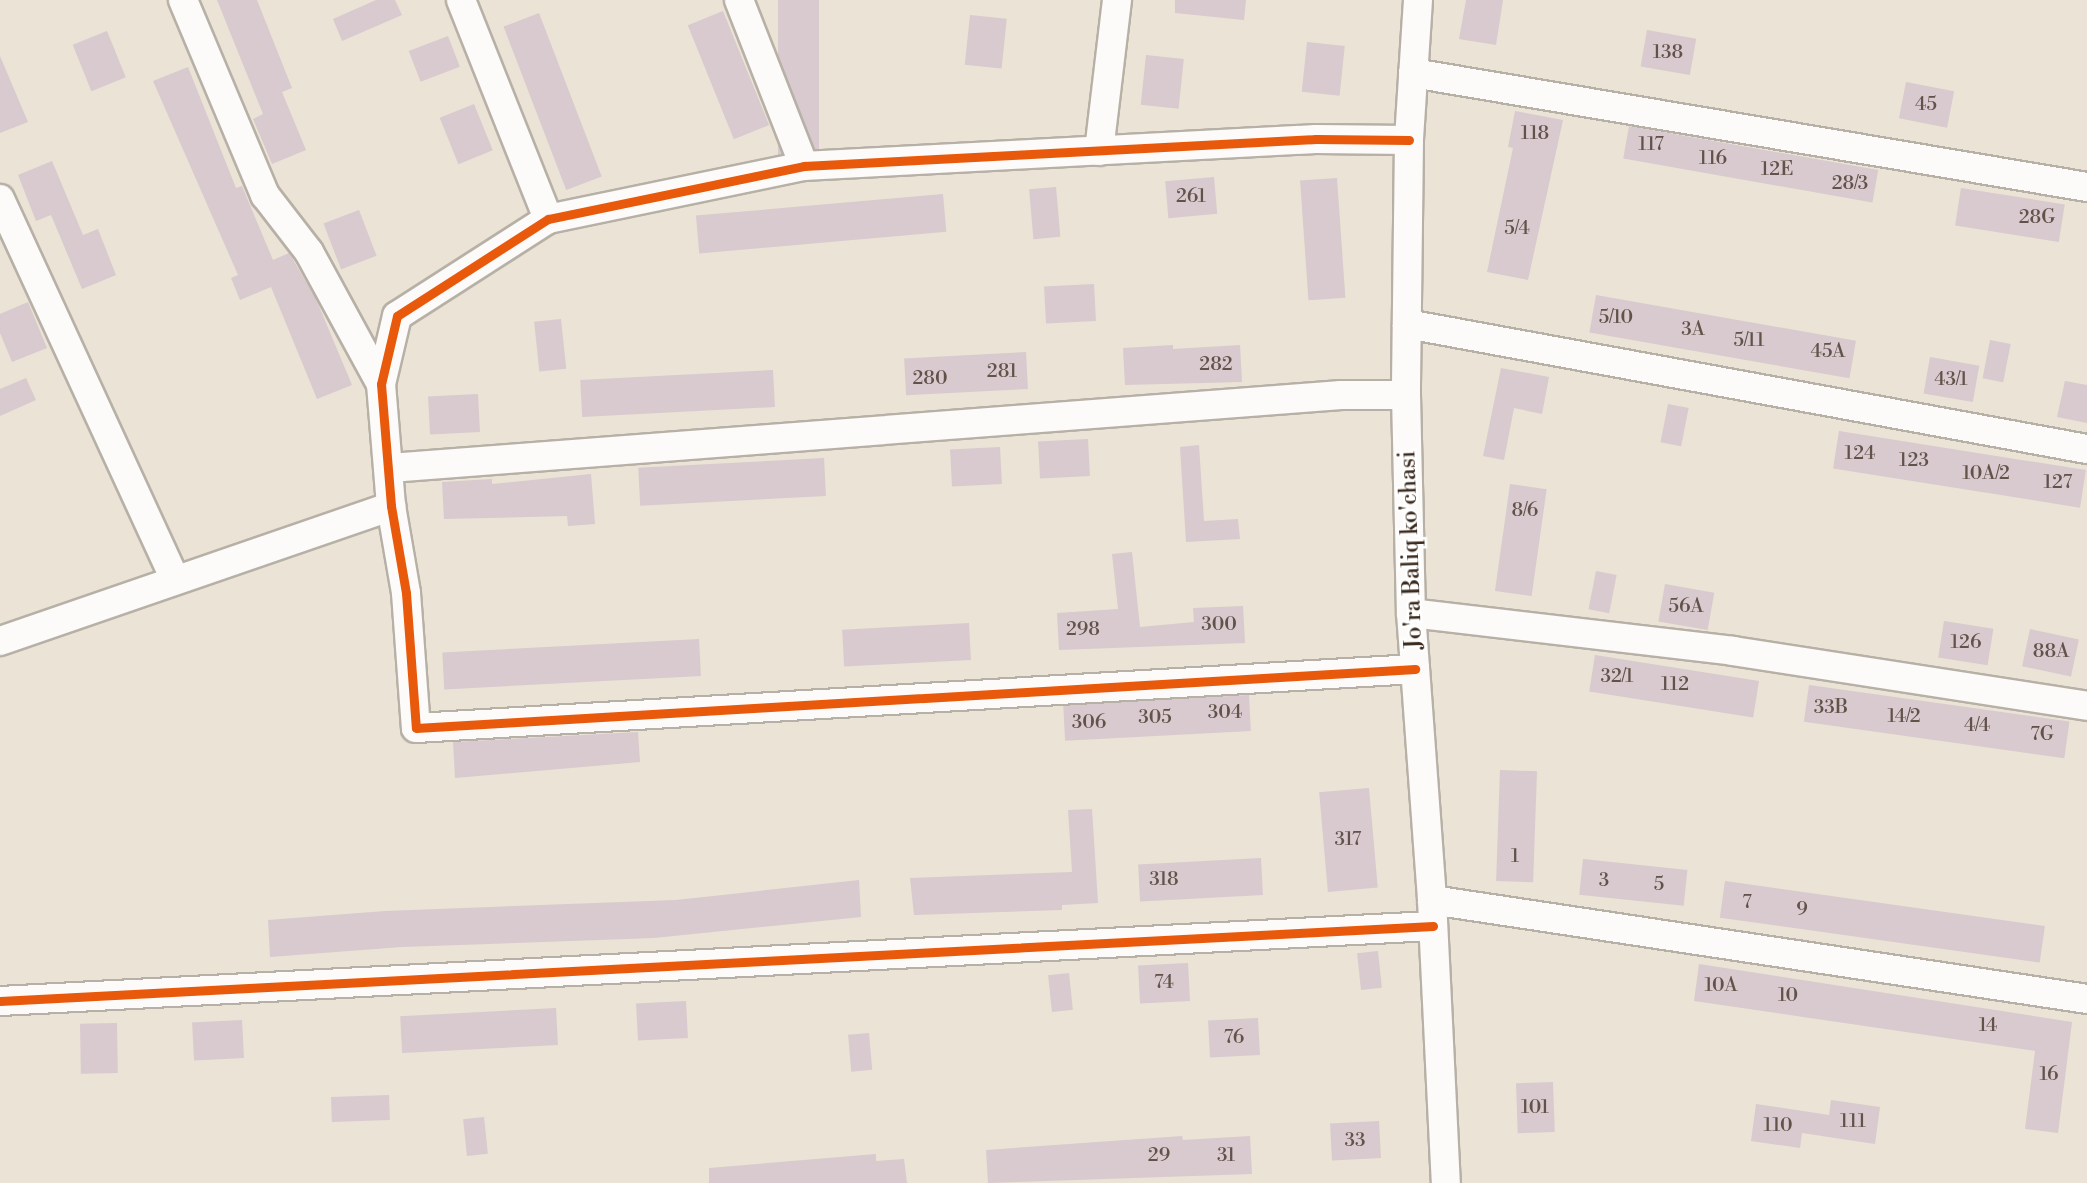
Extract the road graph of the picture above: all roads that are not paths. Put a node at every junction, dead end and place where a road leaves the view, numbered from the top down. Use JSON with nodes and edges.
{"nodes":[{"id":1,"x":183,"y":0,"type":"edge"},
{"id":2,"x":461,"y":0,"type":"edge"},
{"id":3,"x":739,"y":0,"type":"edge"},
{"id":4,"x":1117,"y":0,"type":"edge"},
{"id":5,"x":1418,"y":0,"type":"edge"},
{"id":6,"x":1412,"y":73,"type":"junction"},
{"id":7,"x":1409,"y":140,"type":"junction"},
{"id":8,"x":1099,"y":151,"type":"junction"},
{"id":9,"x":804,"y":166,"type":"junction"},
{"id":10,"x":2087,"y":187,"type":"edge"},
{"id":11,"x":0,"y":199,"type":"edge"},
{"id":12,"x":548,"y":219,"type":"junction"},
{"id":13,"x":1408,"y":324,"type":"junction"},
{"id":14,"x":381,"y":384,"type":"junction"},
{"id":15,"x":1406,"y":395,"type":"junction"},
{"id":16,"x":2087,"y":449,"type":"edge"},
{"id":17,"x":390,"y":468,"type":"junction"},
{"id":18,"x":391,"y":506,"type":"junction"},
{"id":19,"x":175,"y":580,"type":"junction"},
{"id":20,"x":1411,"y":613,"type":"junction"},
{"id":21,"x":0,"y":641,"type":"edge"},
{"id":22,"x":1415,"y":669,"type":"junction"},
{"id":23,"x":2087,"y":706,"type":"edge"},
{"id":24,"x":1433,"y":913,"type":"junction"},
{"id":25,"x":2087,"y":999,"type":"edge"},
{"id":26,"x":0,"y":1001,"type":"edge"},
{"id":27,"x":1446,"y":1183,"type":"edge"}],
"edges":[{"from":1,"to":14,"type":"street"},
{"from":2,"to":12,"type":"street"},
{"from":3,"to":9,"type":"street"},
{"from":4,"to":8,"type":"street"},
{"from":5,"to":6,"type":"street","name":"Jo'ra Baliq ko'chasi"},
{"from":6,"to":7,"type":"street","name":"Jo'ra Baliq ko'chasi"},
{"from":6,"to":10,"type":"street"},
{"from":7,"to":8,"type":"street"},
{"from":7,"to":13,"type":"street","name":"Jo'ra Baliq ko'chasi"},
{"from":8,"to":9,"type":"street"},
{"from":9,"to":12,"type":"street"},
{"from":11,"to":19,"type":"street"},
{"from":12,"to":14,"type":"street"},
{"from":13,"to":15,"type":"street","name":"Jo'ra Baliq ko'chasi"},
{"from":13,"to":16,"type":"street"},
{"from":14,"to":17,"type":"street"},
{"from":15,"to":17,"type":"street"},
{"from":15,"to":20,"type":"street","name":"Jo'ra Baliq ko'chasi"},
{"from":17,"to":18,"type":"street"},
{"from":18,"to":19,"type":"street"},
{"from":18,"to":22,"type":"street"},
{"from":19,"to":21,"type":"street"},
{"from":20,"to":22,"type":"street","name":"Jo'ra Baliq ko'chasi"},
{"from":20,"to":23,"type":"street"},
{"from":22,"to":24,"type":"street","name":"Jo'ra Baliq ko'chasi"},
{"from":24,"to":25,"type":"street"},
{"from":24,"to":26,"type":"street"},
{"from":24,"to":27,"type":"street","name":"Jo'ra Baliq ko'chasi"}]}
